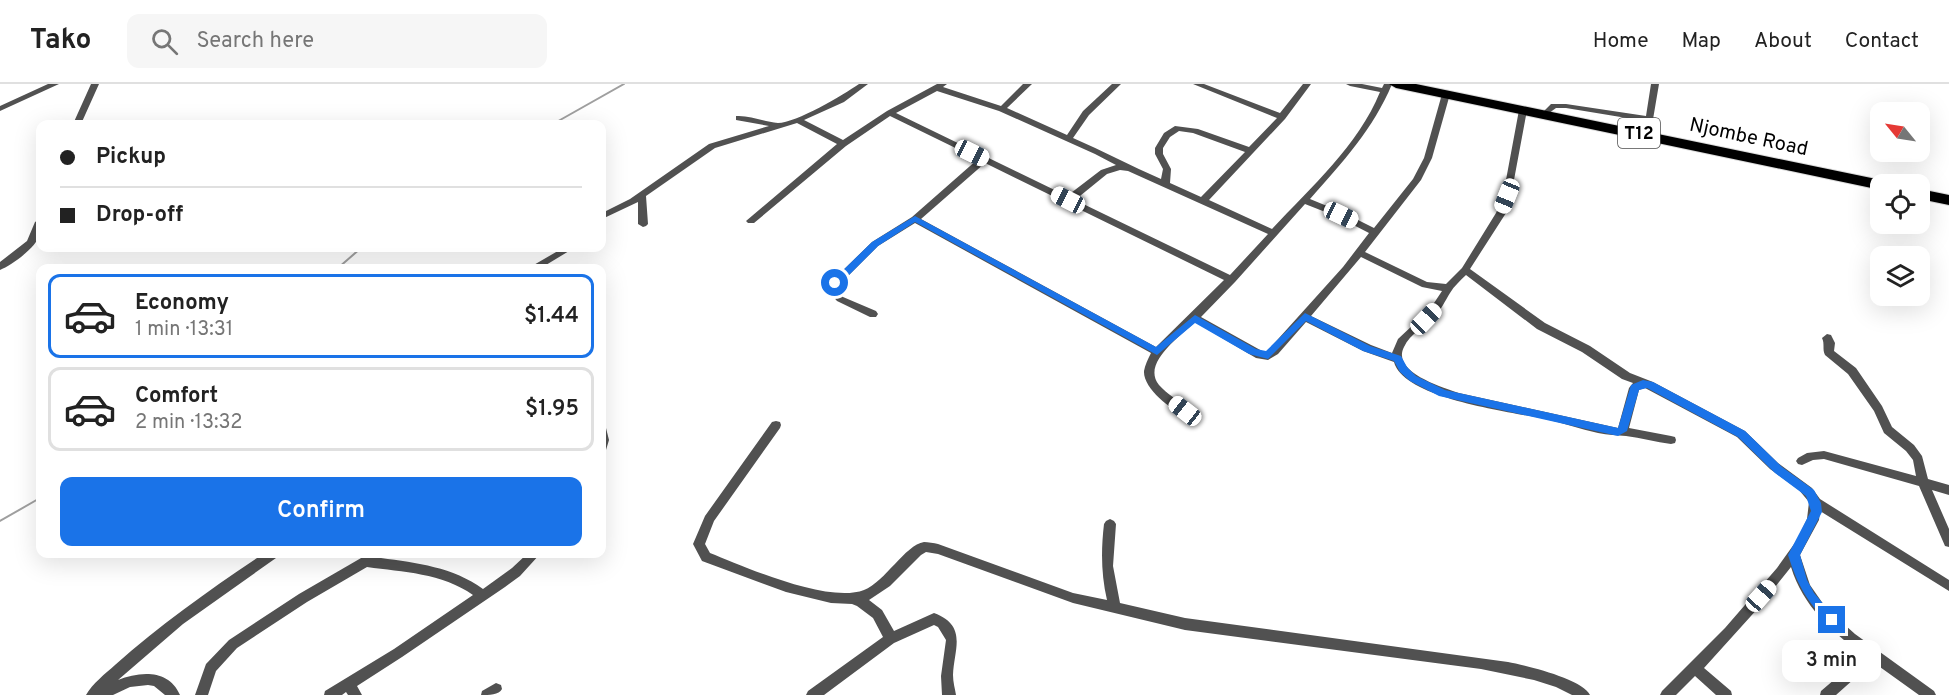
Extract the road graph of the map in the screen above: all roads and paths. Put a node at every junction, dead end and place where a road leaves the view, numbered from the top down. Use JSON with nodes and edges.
{"nodes":[{"id":1,"x":54,"y":84,"type":"edge"},
{"id":2,"x":95,"y":84,"type":"edge"},
{"id":3,"x":864,"y":84,"type":"edge"},
{"id":4,"x":1028,"y":84,"type":"edge"},
{"id":5,"x":1117,"y":84,"type":"edge"},
{"id":6,"x":1197,"y":84,"type":"edge"},
{"id":7,"x":1307,"y":84,"type":"edge"},
{"id":8,"x":1350,"y":84,"type":"edge"},
{"id":9,"x":1654,"y":84,"type":"edge"},
{"id":10,"x":940,"y":86,"type":"edge"},
{"id":11,"x":1390,"y":86,"type":"edge"},
{"id":12,"x":1446,"y":94,"type":"junction"},
{"id":13,"x":0,"y":109,"type":"edge"},
{"id":14,"x":1002,"y":109,"type":"junction"},
{"id":15,"x":1523,"y":110,"type":"junction"},
{"id":16,"x":890,"y":113,"type":"junction"},
{"id":17,"x":1545,"y":114,"type":"junction"},
{"id":18,"x":1282,"y":117,"type":"junction"},
{"id":19,"x":739,"y":118,"type":"dead end"},
{"id":20,"x":1649,"y":119,"type":"junction"},
{"id":21,"x":79,"y":120,"type":"edge"},
{"id":22,"x":798,"y":120,"type":"junction"},
{"id":23,"x":780,"y":126,"type":"junction"},
{"id":24,"x":1647,"y":135,"type":"junction"},
{"id":25,"x":1068,"y":139,"type":"junction"},
{"id":26,"x":843,"y":144,"type":"junction"},
{"id":27,"x":1251,"y":152,"type":"junction"},
{"id":28,"x":984,"y":159,"type":"junction"},
{"id":29,"x":1125,"y":167,"type":"junction"},
{"id":30,"x":1870,"y":183,"type":"edge"},
{"id":31,"x":1165,"y":184,"type":"junction"},
{"id":32,"x":642,"y":195,"type":"junction"},
{"id":33,"x":1930,"y":196,"type":"edge"},
{"id":34,"x":1068,"y":200,"type":"junction"},
{"id":35,"x":1303,"y":200,"type":"junction"},
{"id":36,"x":1949,"y":200,"type":"edge"},
{"id":37,"x":1203,"y":201,"type":"junction"},
{"id":38,"x":606,"y":214,"type":"edge"},
{"id":39,"x":915,"y":219,"type":"junction"},
{"id":40,"x":751,"y":221,"type":"dead end"},
{"id":41,"x":643,"y":224,"type":"dead end"},
{"id":42,"x":1374,"y":232,"type":"junction"},
{"id":43,"x":1274,"y":234,"type":"junction"},
{"id":44,"x":36,"y":236,"type":"edge"},
{"id":45,"x":562,"y":252,"type":"edge"},
{"id":46,"x":1358,"y":252,"type":"junction"},
{"id":47,"x":542,"y":264,"type":"edge"},
{"id":48,"x":0,"y":267,"type":"edge"},
{"id":49,"x":1465,"y":270,"type":"junction"},
{"id":50,"x":1232,"y":280,"type":"junction"},
{"id":51,"x":1448,"y":288,"type":"junction"},
{"id":52,"x":873,"y":314,"type":"dead end"},
{"id":53,"x":1305,"y":317,"type":"junction"},
{"id":54,"x":1195,"y":318,"type":"junction"},
{"id":55,"x":1827,"y":338,"type":"dead end"},
{"id":56,"x":1157,"y":352,"type":"junction"},
{"id":57,"x":1397,"y":359,"type":"junction"},
{"id":58,"x":1643,"y":383,"type":"junction"},
{"id":59,"x":1185,"y":411,"type":"dead end"},
{"id":60,"x":776,"y":425,"type":"dead end"},
{"id":61,"x":1622,"y":431,"type":"junction"},
{"id":62,"x":1671,"y":440,"type":"dead end"},
{"id":63,"x":1802,"y":461,"type":"dead end"},
{"id":64,"x":1921,"y":466,"type":"junction"},
{"id":65,"x":1923,"y":483,"type":"junction"},
{"id":66,"x":1944,"y":489,"type":"edge"},
{"id":67,"x":1816,"y":503,"type":"junction"},
{"id":68,"x":1110,"y":524,"type":"dead end"},
{"id":69,"x":1949,"y":542,"type":"edge"},
{"id":70,"x":1794,"y":555,"type":"junction"},
{"id":71,"x":266,"y":558,"type":"edge"},
{"id":72,"x":370,"y":558,"type":"edge"},
{"id":73,"x":530,"y":558,"type":"edge"},
{"id":74,"x":364,"y":561,"type":"junction"},
{"id":75,"x":1949,"y":586,"type":"edge"},
{"id":76,"x":482,"y":594,"type":"junction"},
{"id":77,"x":854,"y":599,"type":"junction"},
{"id":78,"x":1115,"y":608,"type":"junction"},
{"id":79,"x":890,"y":639,"type":"junction"},
{"id":80,"x":1874,"y":654,"type":"junction"},
{"id":81,"x":1696,"y":669,"type":"junction"},
{"id":82,"x":352,"y":689,"type":"edge"},
{"id":83,"x":93,"y":695,"type":"edge"},
{"id":84,"x":101,"y":695,"type":"edge"},
{"id":85,"x":174,"y":695,"type":"edge"},
{"id":86,"x":202,"y":695,"type":"edge"},
{"id":87,"x":330,"y":695,"type":"edge"},
{"id":88,"x":813,"y":695,"type":"edge"},
{"id":89,"x":949,"y":695,"type":"edge"},
{"id":90,"x":1584,"y":695,"type":"edge"},
{"id":91,"x":1667,"y":695,"type":"edge"},
{"id":92,"x":1726,"y":695,"type":"edge"},
{"id":93,"x":1826,"y":695,"type":"edge"},
{"id":94,"x":1929,"y":695,"type":"edge"}],
"edges":[{"from":1,"to":13,"type":"street"},
{"from":2,"to":21,"type":"street"},
{"from":3,"to":22,"type":"street"},
{"from":4,"to":14,"type":"street"},
{"from":5,"to":25,"type":"street"},
{"from":6,"to":18,"type":"street"},
{"from":7,"to":18,"type":"street"},
{"from":8,"to":11,"type":"street"},
{"from":9,"to":20,"type":"street"},
{"from":10,"to":14,"type":"street"},
{"from":10,"to":16,"type":"street"},
{"from":11,"to":12,"type":"highway","name":"Njombe Road","number":"T12"},
{"from":11,"to":35,"type":"street"},
{"from":12,"to":15,"type":"highway","name":"Njombe Road","number":"T12"},
{"from":12,"to":42,"type":"street"},
{"from":14,"to":25,"type":"street"},
{"from":15,"to":17,"type":"highway","name":"Njombe Road","number":"T12"},
{"from":15,"to":49,"type":"street"},
{"from":16,"to":26,"type":"street"},
{"from":16,"to":28,"type":"street"},
{"from":17,"to":20,"type":"street"},
{"from":17,"to":24,"type":"highway","name":"Njombe Road","number":"T12"},
{"from":18,"to":27,"type":"street"},
{"from":19,"to":23,"type":"street"},
{"from":20,"to":24,"type":"street"},
{"from":22,"to":23,"type":"street"},
{"from":22,"to":26,"type":"street"},
{"from":23,"to":32,"type":"street"},
{"from":24,"to":30,"type":"highway","name":"Njombe Road","number":"T12"},
{"from":25,"to":29,"type":"street"},
{"from":26,"to":40,"type":"street"},
{"from":27,"to":31,"type":"street"},
{"from":27,"to":37,"type":"street"},
{"from":28,"to":34,"type":"street"},
{"from":28,"to":39,"type":"street"},
{"from":29,"to":31,"type":"street"},
{"from":29,"to":34,"type":"street"},
{"from":31,"to":37,"type":"street"},
{"from":32,"to":38,"type":"street"},
{"from":32,"to":41,"type":"street"},
{"from":33,"to":36,"type":"highway"},
{"from":34,"to":50,"type":"street"},
{"from":35,"to":42,"type":"street"},
{"from":35,"to":43,"type":"street"},
{"from":37,"to":43,"type":"street"},
{"from":39,"to":52,"type":"street"},
{"from":39,"to":56,"type":"street"},
{"from":42,"to":46,"type":"street"},
{"from":43,"to":50,"type":"street"},
{"from":44,"to":48,"type":"street"},
{"from":45,"to":47,"type":"street"},
{"from":46,"to":51,"type":"street"},
{"from":46,"to":53,"type":"street"},
{"from":49,"to":51,"type":"street"},
{"from":49,"to":58,"type":"street"},
{"from":50,"to":54,"type":"street"},
{"from":51,"to":57,"type":"street"},
{"from":53,"to":54,"type":"street"},
{"from":53,"to":57,"type":"street"},
{"from":54,"to":56,"type":"street"},
{"from":55,"to":64,"type":"street"},
{"from":56,"to":59,"type":"street"},
{"from":57,"to":61,"type":"street"},
{"from":58,"to":61,"type":"street"},
{"from":58,"to":67,"type":"street"},
{"from":60,"to":77,"type":"street"},
{"from":61,"to":62,"type":"street"},
{"from":63,"to":65,"type":"street"},
{"from":64,"to":65,"type":"street"},
{"from":64,"to":66,"type":"street"},
{"from":65,"to":66,"type":"street"},
{"from":65,"to":69,"type":"street"},
{"from":67,"to":70,"type":"street"},
{"from":67,"to":75,"type":"street"},
{"from":68,"to":78,"type":"street"},
{"from":70,"to":80,"type":"street"},
{"from":70,"to":81,"type":"street"},
{"from":71,"to":83,"type":"street"},
{"from":72,"to":74,"type":"street"},
{"from":73,"to":76,"type":"street"},
{"from":74,"to":76,"type":"street"},
{"from":74,"to":86,"type":"street"},
{"from":76,"to":82,"type":"street"},
{"from":77,"to":78,"type":"street"},
{"from":77,"to":79,"type":"street"},
{"from":78,"to":90,"type":"street"},
{"from":79,"to":88,"type":"street"},
{"from":79,"to":89,"type":"street"},
{"from":80,"to":93,"type":"street"},
{"from":80,"to":94,"type":"street"},
{"from":81,"to":91,"type":"street"},
{"from":81,"to":92,"type":"street"},
{"from":82,"to":87,"type":"street"},
{"from":84,"to":85,"type":"street"}]}
